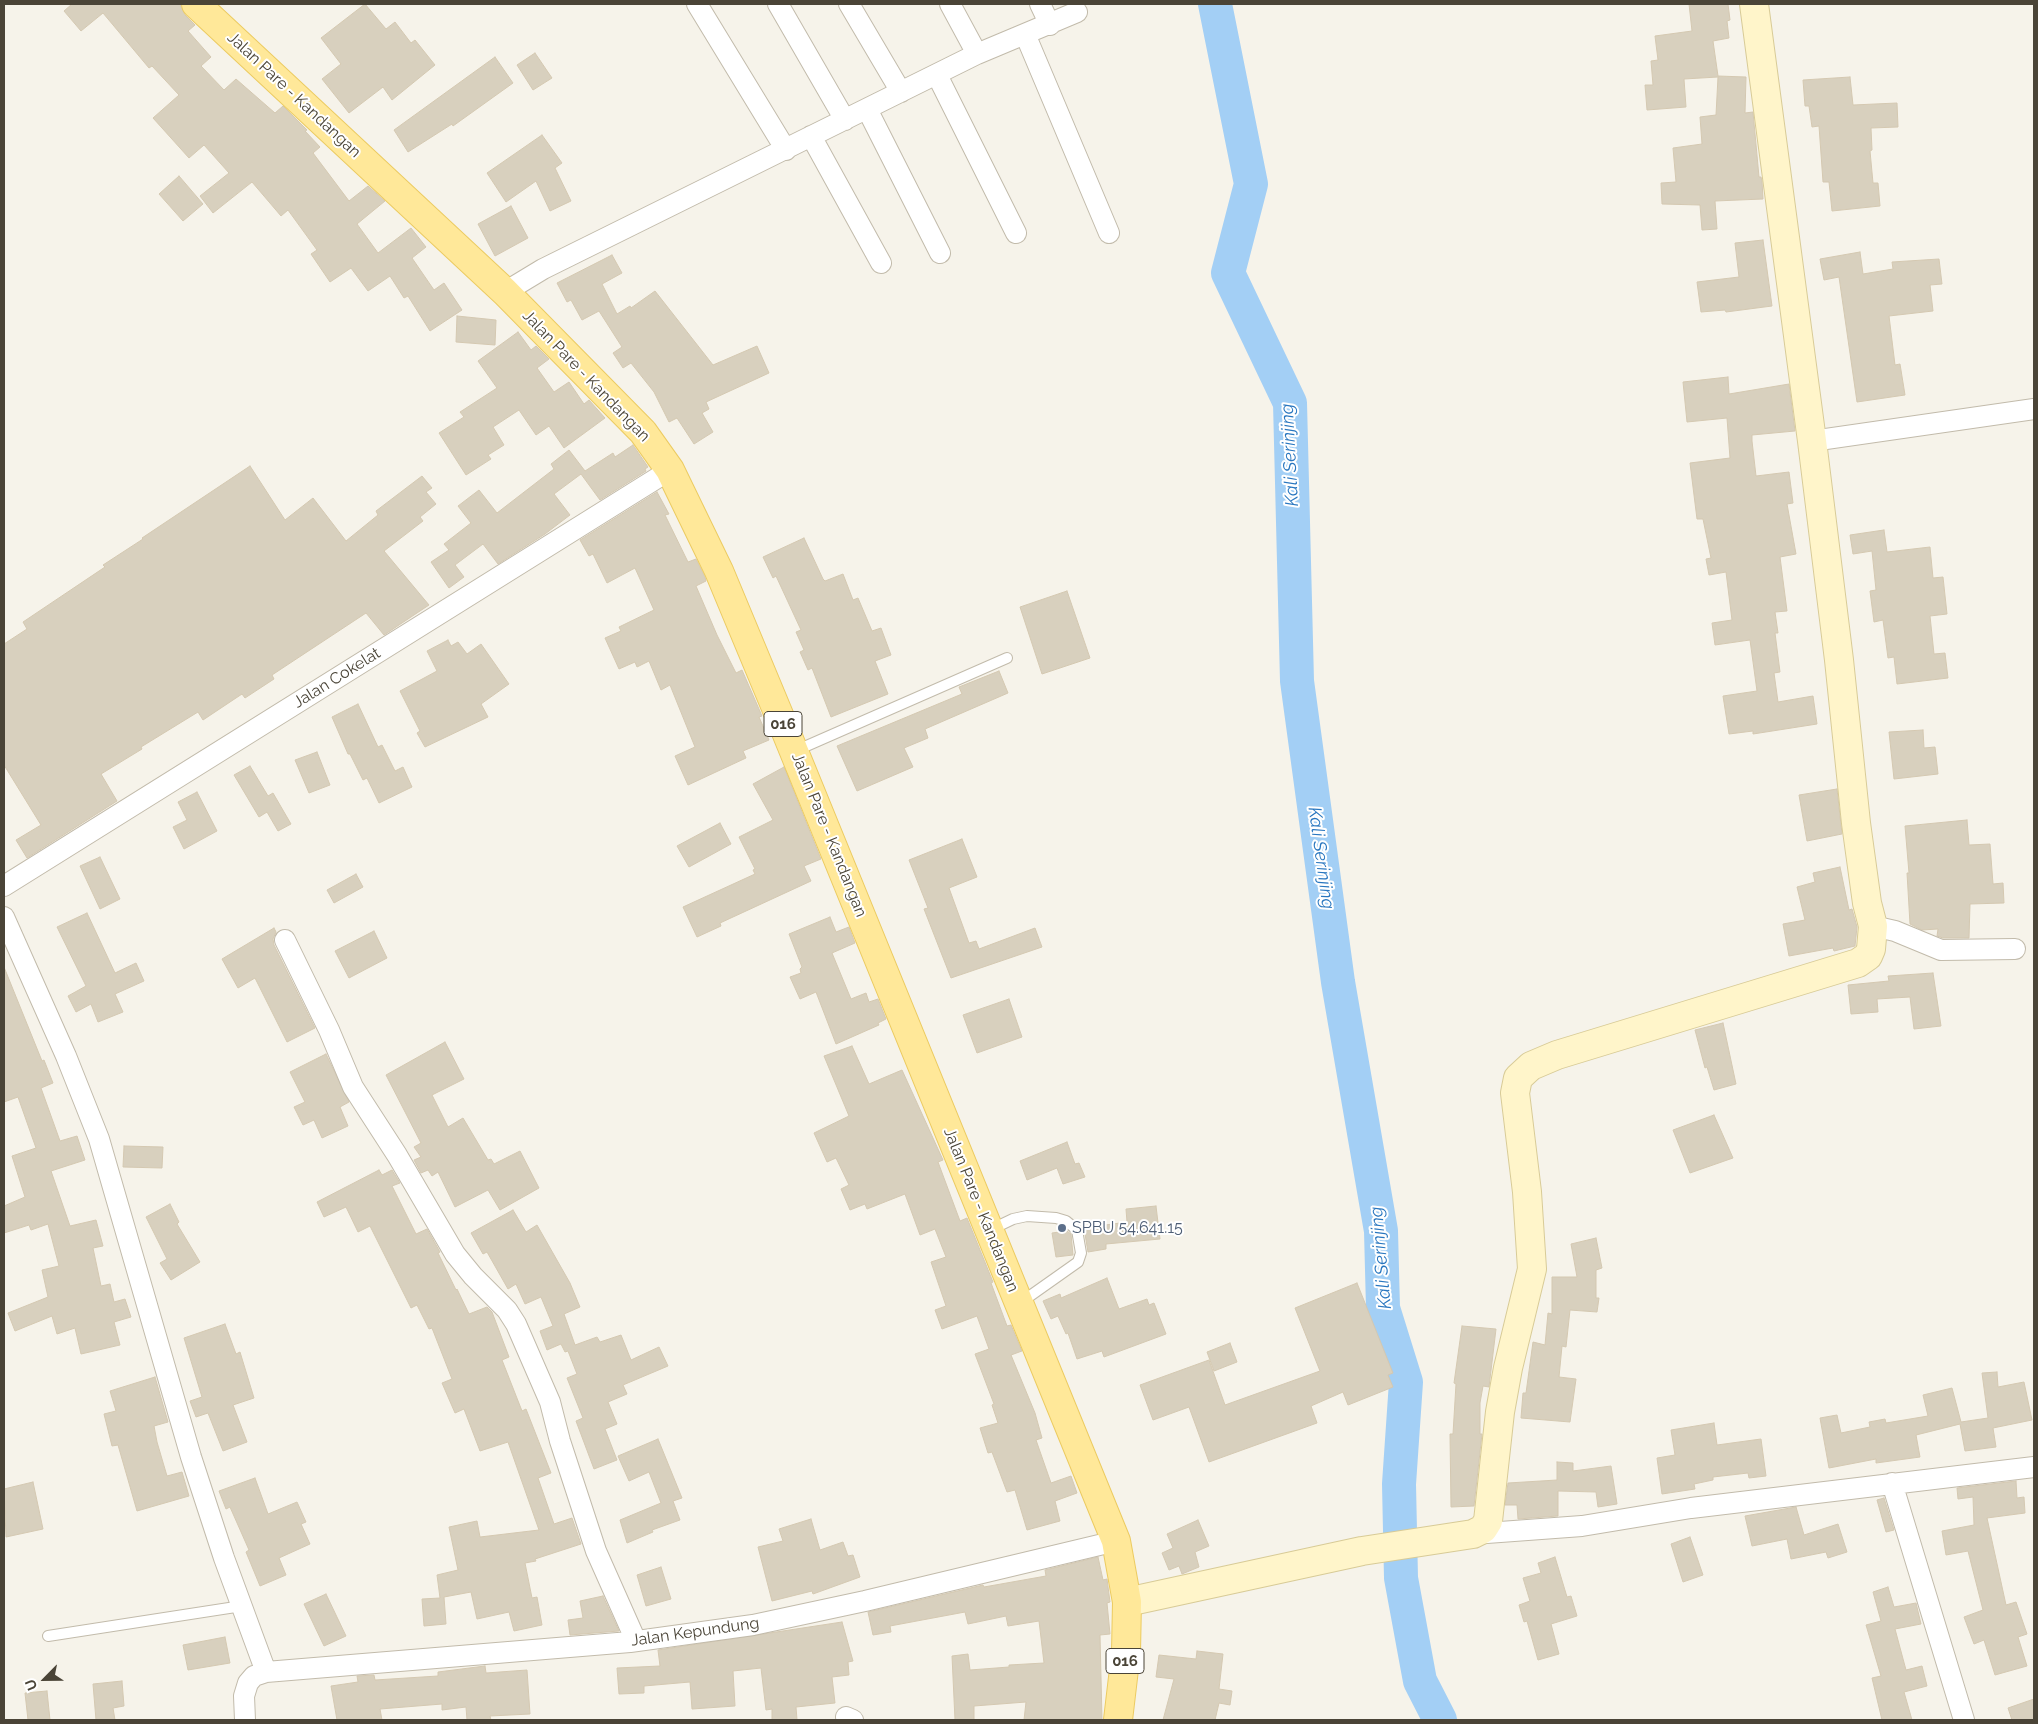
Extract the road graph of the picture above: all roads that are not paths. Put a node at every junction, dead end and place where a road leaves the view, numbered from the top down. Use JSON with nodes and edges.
{"nodes":[{"id":1,"x":196,"y":4,"type":"edge"},
{"id":2,"x":697,"y":4,"type":"edge"},
{"id":3,"x":778,"y":4,"type":"edge"},
{"id":4,"x":849,"y":4,"type":"edge"},
{"id":5,"x":950,"y":4,"type":"edge"},
{"id":6,"x":1040,"y":4,"type":"edge"},
{"id":7,"x":1754,"y":4,"type":"edge"},
{"id":8,"x":1077,"y":12,"type":"dead end"},
{"id":9,"x":1050,"y":25,"type":"junction"},
{"id":10,"x":1025,"y":34,"type":"junction"},
{"id":11,"x":976,"y":54,"type":"junction"},
{"id":12,"x":937,"y":75,"type":"junction"},
{"id":13,"x":901,"y":92,"type":"junction"},
{"id":14,"x":867,"y":109,"type":"junction"},
{"id":15,"x":845,"y":120,"type":"junction"},
{"id":16,"x":812,"y":136,"type":"junction"},
{"id":17,"x":786,"y":150,"type":"junction"},
{"id":18,"x":1016,"y":233,"type":"dead end"},
{"id":19,"x":1109,"y":233,"type":"dead end"},
{"id":20,"x":940,"y":253,"type":"dead end"},
{"id":21,"x":881,"y":263,"type":"dead end"},
{"id":22,"x":505,"y":292,"type":"junction"},
{"id":23,"x":2034,"y":409,"type":"edge"},
{"id":24,"x":1812,"y":441,"type":"junction"},
{"id":25,"x":670,"y":470,"type":"junction"},
{"id":26,"x":1007,"y":658,"type":"dead end"},
{"id":27,"x":795,"y":752,"type":"junction"},
{"id":28,"x":4,"y":886,"type":"edge"},
{"id":29,"x":4,"y":917,"type":"edge"},
{"id":30,"x":1873,"y":926,"type":"junction"},
{"id":31,"x":284,"y":940,"type":"dead end"},
{"id":32,"x":2015,"y":949,"type":"dead end"},
{"id":33,"x":989,"y":1230,"type":"junction"},
{"id":34,"x":1019,"y":1304,"type":"junction"},
{"id":35,"x":2034,"y":1467,"type":"edge"},
{"id":36,"x":1892,"y":1483,"type":"junction"},
{"id":37,"x":1473,"y":1534,"type":"junction"},
{"id":38,"x":1116,"y":1541,"type":"junction"},
{"id":39,"x":1127,"y":1602,"type":"junction"},
{"id":40,"x":242,"y":1606,"type":"junction"},
{"id":41,"x":48,"y":1636,"type":"dead end"},
{"id":42,"x":636,"y":1641,"type":"junction"},
{"id":43,"x":266,"y":1672,"type":"junction"},
{"id":44,"x":245,"y":1720,"type":"edge"},
{"id":45,"x":1118,"y":1720,"type":"edge"},
{"id":46,"x":1964,"y":1720,"type":"edge"}],
"edges":[{"from":1,"to":22,"type":"main road","name":"Jalan Pare - Kandangan","number":"016"},
{"from":2,"to":17,"type":"street"},
{"from":3,"to":15,"type":"street"},
{"from":4,"to":13,"type":"street"},
{"from":5,"to":11,"type":"street"},
{"from":6,"to":9,"type":"street"},
{"from":7,"to":24,"type":"street"},
{"from":8,"to":9,"type":"street"},
{"from":9,"to":10,"type":"street"},
{"from":10,"to":11,"type":"street"},
{"from":10,"to":19,"type":"street"},
{"from":11,"to":12,"type":"street"},
{"from":12,"to":13,"type":"street"},
{"from":12,"to":18,"type":"street"},
{"from":13,"to":14,"type":"street"},
{"from":14,"to":15,"type":"street"},
{"from":14,"to":20,"type":"street"},
{"from":15,"to":16,"type":"street"},
{"from":16,"to":17,"type":"street"},
{"from":16,"to":21,"type":"street"},
{"from":17,"to":22,"type":"street"},
{"from":22,"to":25,"type":"main road","name":"Jalan Pare - Kandangan","number":"016"},
{"from":23,"to":24,"type":"street"},
{"from":24,"to":30,"type":"street"},
{"from":25,"to":27,"type":"main road","name":"Jalan Pare - Kandangan","number":"016"},
{"from":25,"to":28,"type":"street","name":"Jalan Cokelat"},
{"from":26,"to":27,"type":"lane"},
{"from":27,"to":33,"type":"main road","name":"Jalan Pare - Kandangan","number":"016"},
{"from":29,"to":40,"type":"street"},
{"from":30,"to":32,"type":"street"},
{"from":30,"to":37,"type":"street"},
{"from":31,"to":42,"type":"street"},
{"from":33,"to":34,"type":"main road","name":"Jalan Pare - Kandangan","number":"016"},
{"from":33,"to":34,"type":"lane"},
{"from":34,"to":38,"type":"main road","name":"Jalan Pare - Kandangan","number":"016"},
{"from":35,"to":36,"type":"street"},
{"from":36,"to":37,"type":"street"},
{"from":36,"to":46,"type":"street"},
{"from":37,"to":39,"type":"street"},
{"from":38,"to":39,"type":"main road","name":"Jalan Pare - Kandangan","number":"016"},
{"from":38,"to":42,"type":"street","name":"Jalan Kepundung"},
{"from":39,"to":45,"type":"main road","number":"016"},
{"from":40,"to":41,"type":"lane"},
{"from":40,"to":43,"type":"street"},
{"from":42,"to":43,"type":"street","name":"Jalan Kepundung"},
{"from":43,"to":44,"type":"street"}]}
